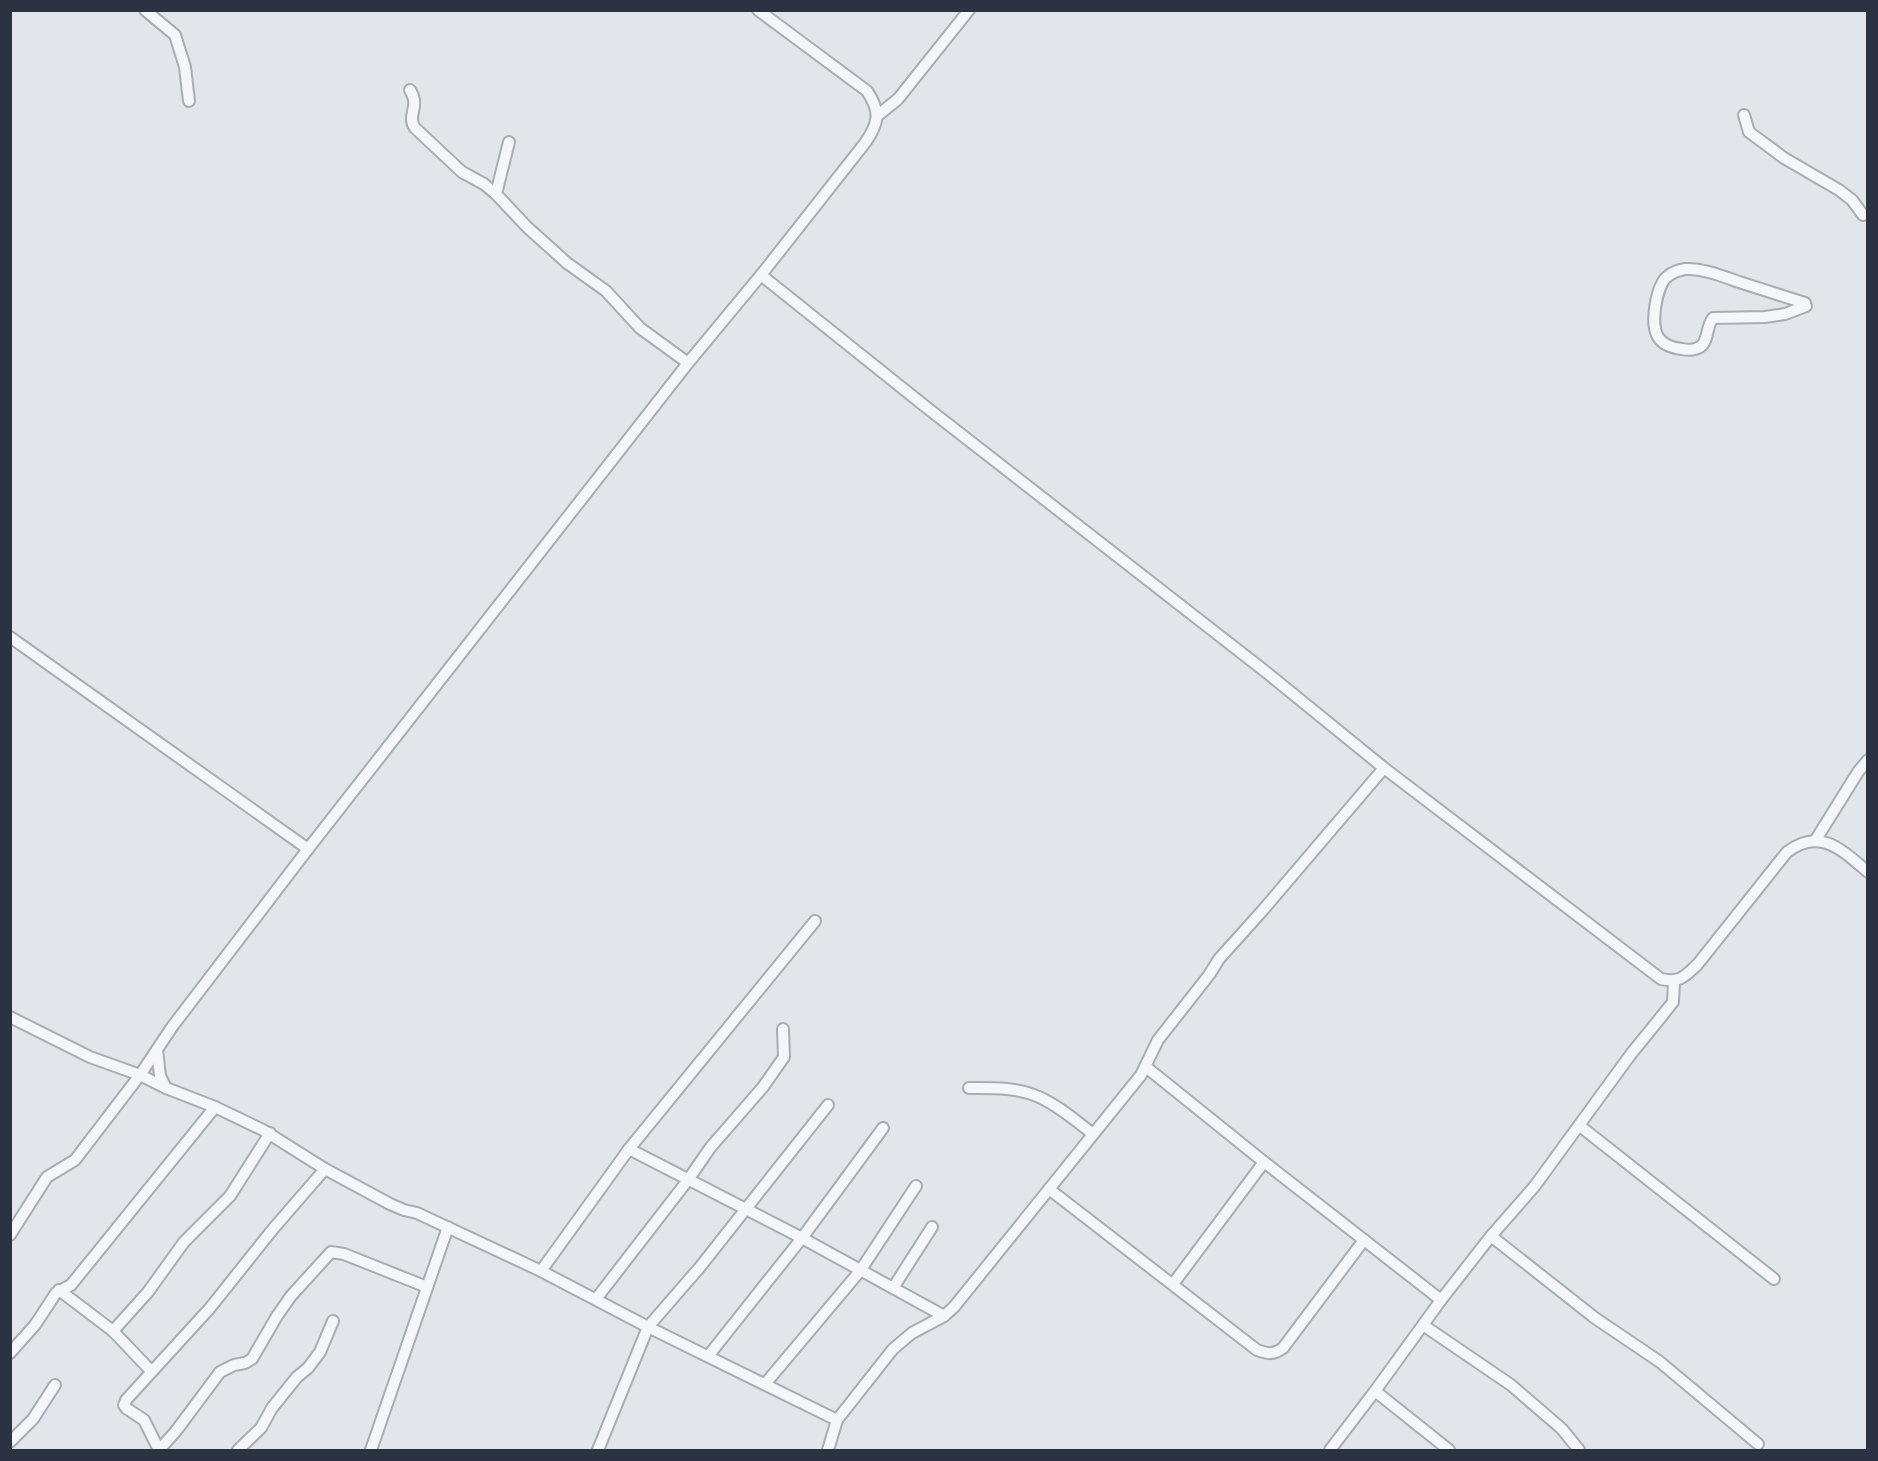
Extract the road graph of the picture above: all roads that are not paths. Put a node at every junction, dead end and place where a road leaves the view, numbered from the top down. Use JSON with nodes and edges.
{"nodes":[{"id":1,"x":146,"y":10,"type":"edge"},
{"id":2,"x":758,"y":10,"type":"edge"},
{"id":3,"x":969,"y":10,"type":"edge"},
{"id":4,"x":410,"y":90,"type":"dead end"},
{"id":5,"x":189,"y":101,"type":"dead end"},
{"id":6,"x":1744,"y":115,"type":"dead end"},
{"id":7,"x":877,"y":116,"type":"junction"},
{"id":8,"x":508,"y":142,"type":"dead end"},
{"id":9,"x":496,"y":194,"type":"junction"},
{"id":10,"x":1863,"y":216,"type":"dead end"},
{"id":11,"x":761,"y":275,"type":"junction"},
{"id":12,"x":1806,"y":304,"type":"joint"},
{"id":13,"x":688,"y":363,"type":"junction"},
{"id":14,"x":10,"y":638,"type":"edge"},
{"id":15,"x":1868,"y":760,"type":"edge"},
{"id":16,"x":1384,"y":768,"type":"junction"},
{"id":17,"x":1815,"y":841,"type":"junction"},
{"id":18,"x":308,"y":849,"type":"junction"},
{"id":19,"x":1868,"y":872,"type":"edge"},
{"id":20,"x":815,"y":921,"type":"dead end"},
{"id":21,"x":1674,"y":982,"type":"junction"},
{"id":22,"x":10,"y":1017,"type":"edge"},
{"id":23,"x":783,"y":1029,"type":"dead end"},
{"id":24,"x":157,"y":1050,"type":"junction"},
{"id":25,"x":1146,"y":1067,"type":"junction"},
{"id":26,"x":140,"y":1075,"type":"junction"},
{"id":27,"x":166,"y":1088,"type":"junction"},
{"id":28,"x":969,"y":1088,"type":"dead end"},
{"id":29,"x":828,"y":1105,"type":"dead end"},
{"id":30,"x":215,"y":1107,"type":"junction"},
{"id":31,"x":1580,"y":1126,"type":"junction"},
{"id":32,"x":883,"y":1128,"type":"dead end"},
{"id":33,"x":270,"y":1133,"type":"junction"},
{"id":34,"x":1093,"y":1134,"type":"junction"},
{"id":35,"x":629,"y":1149,"type":"junction"},
{"id":36,"x":1264,"y":1162,"type":"junction"},
{"id":37,"x":325,"y":1169,"type":"junction"},
{"id":38,"x":688,"y":1180,"type":"junction"},
{"id":39,"x":916,"y":1186,"type":"dead end"},
{"id":40,"x":1049,"y":1189,"type":"junction"},
{"id":41,"x":744,"y":1209,"type":"junction"},
{"id":42,"x":448,"y":1227,"type":"junction"},
{"id":43,"x":932,"y":1227,"type":"dead end"},
{"id":44,"x":10,"y":1235,"type":"edge"},
{"id":45,"x":1491,"y":1236,"type":"junction"},
{"id":46,"x":802,"y":1238,"type":"junction"},
{"id":47,"x":1364,"y":1240,"type":"junction"},
{"id":48,"x":541,"y":1271,"type":"junction"},
{"id":49,"x":860,"y":1271,"type":"junction"},
{"id":50,"x":1774,"y":1279,"type":"dead end"},
{"id":51,"x":1173,"y":1284,"type":"junction"},
{"id":52,"x":427,"y":1287,"type":"junction"},
{"id":53,"x":893,"y":1288,"type":"junction"},
{"id":54,"x":59,"y":1290,"type":"junction"},
{"id":55,"x":596,"y":1299,"type":"junction"},
{"id":56,"x":1441,"y":1300,"type":"junction"},
{"id":57,"x":944,"y":1316,"type":"junction"},
{"id":58,"x":333,"y":1321,"type":"dead end"},
{"id":59,"x":1423,"y":1325,"type":"junction"},
{"id":60,"x":648,"y":1327,"type":"junction"},
{"id":61,"x":113,"y":1331,"type":"junction"},
{"id":62,"x":10,"y":1353,"type":"edge"},
{"id":63,"x":709,"y":1355,"type":"junction"},
{"id":64,"x":151,"y":1371,"type":"junction"},
{"id":65,"x":765,"y":1384,"type":"junction"},
{"id":66,"x":55,"y":1385,"type":"dead end"},
{"id":67,"x":1375,"y":1391,"type":"junction"},
{"id":68,"x":837,"y":1420,"type":"junction"},
{"id":69,"x":10,"y":1442,"type":"edge"},
{"id":70,"x":1758,"y":1444,"type":"dead end"},
{"id":71,"x":159,"y":1450,"type":"edge"},
{"id":72,"x":237,"y":1450,"type":"edge"},
{"id":73,"x":371,"y":1450,"type":"edge"},
{"id":74,"x":598,"y":1450,"type":"edge"},
{"id":75,"x":828,"y":1450,"type":"edge"},
{"id":76,"x":1330,"y":1450,"type":"edge"},
{"id":77,"x":1449,"y":1450,"type":"edge"},
{"id":78,"x":1579,"y":1450,"type":"edge"}],
"edges":[{"from":1,"to":5,"type":"street"},
{"from":2,"to":7,"type":"street"},
{"from":3,"to":7,"type":"street"},
{"from":4,"to":9,"type":"street"},
{"from":6,"to":10,"type":"street"},
{"from":7,"to":11,"type":"street"},
{"from":8,"to":9,"type":"street"},
{"from":9,"to":13,"type":"street"},
{"from":11,"to":13,"type":"street"},
{"from":11,"to":16,"type":"street"},
{"from":12,"to":12,"type":"street"},
{"from":13,"to":18,"type":"street"},
{"from":14,"to":18,"type":"street"},
{"from":15,"to":17,"type":"street"},
{"from":16,"to":21,"type":"street"},
{"from":16,"to":25,"type":"street"},
{"from":17,"to":19,"type":"street"},
{"from":17,"to":21,"type":"street"},
{"from":18,"to":24,"type":"street"},
{"from":20,"to":35,"type":"street"},
{"from":21,"to":31,"type":"street"},
{"from":22,"to":26,"type":"street"},
{"from":23,"to":38,"type":"street"},
{"from":24,"to":26,"type":"street"},
{"from":24,"to":27,"type":"street"},
{"from":25,"to":34,"type":"street"},
{"from":25,"to":36,"type":"street"},
{"from":26,"to":27,"type":"street"},
{"from":26,"to":44,"type":"street"},
{"from":27,"to":30,"type":"street"},
{"from":28,"to":34,"type":"street"},
{"from":29,"to":41,"type":"street"},
{"from":30,"to":33,"type":"street"},
{"from":30,"to":54,"type":"street"},
{"from":31,"to":45,"type":"street"},
{"from":31,"to":50,"type":"street"},
{"from":32,"to":46,"type":"street"},
{"from":33,"to":37,"type":"street"},
{"from":33,"to":61,"type":"street"},
{"from":34,"to":40,"type":"street"},
{"from":35,"to":38,"type":"street"},
{"from":35,"to":48,"type":"street"},
{"from":36,"to":47,"type":"street"},
{"from":36,"to":51,"type":"street"},
{"from":37,"to":42,"type":"street"},
{"from":37,"to":64,"type":"street"},
{"from":38,"to":41,"type":"street"},
{"from":38,"to":55,"type":"street"},
{"from":39,"to":49,"type":"street"},
{"from":40,"to":51,"type":"street"},
{"from":40,"to":57,"type":"street"},
{"from":41,"to":46,"type":"street"},
{"from":41,"to":60,"type":"street"},
{"from":42,"to":48,"type":"street"},
{"from":42,"to":52,"type":"street"},
{"from":43,"to":53,"type":"street"},
{"from":45,"to":56,"type":"street"},
{"from":45,"to":70,"type":"street"},
{"from":46,"to":49,"type":"street"},
{"from":46,"to":63,"type":"street"},
{"from":47,"to":51,"type":"street"},
{"from":47,"to":56,"type":"street"},
{"from":48,"to":55,"type":"street"},
{"from":49,"to":53,"type":"street"},
{"from":49,"to":65,"type":"street"},
{"from":52,"to":71,"type":"street"},
{"from":52,"to":73,"type":"street"},
{"from":53,"to":57,"type":"street"},
{"from":54,"to":61,"type":"street"},
{"from":54,"to":62,"type":"street"},
{"from":55,"to":60,"type":"street"},
{"from":56,"to":59,"type":"street"},
{"from":57,"to":68,"type":"street"},
{"from":58,"to":72,"type":"street"},
{"from":59,"to":67,"type":"street"},
{"from":59,"to":78,"type":"street"},
{"from":60,"to":63,"type":"street"},
{"from":60,"to":74,"type":"street"},
{"from":61,"to":64,"type":"street"},
{"from":63,"to":65,"type":"street"},
{"from":64,"to":71,"type":"street"},
{"from":65,"to":68,"type":"street"},
{"from":66,"to":69,"type":"street"},
{"from":67,"to":76,"type":"street"},
{"from":67,"to":77,"type":"street"},
{"from":68,"to":75,"type":"street"}]}
